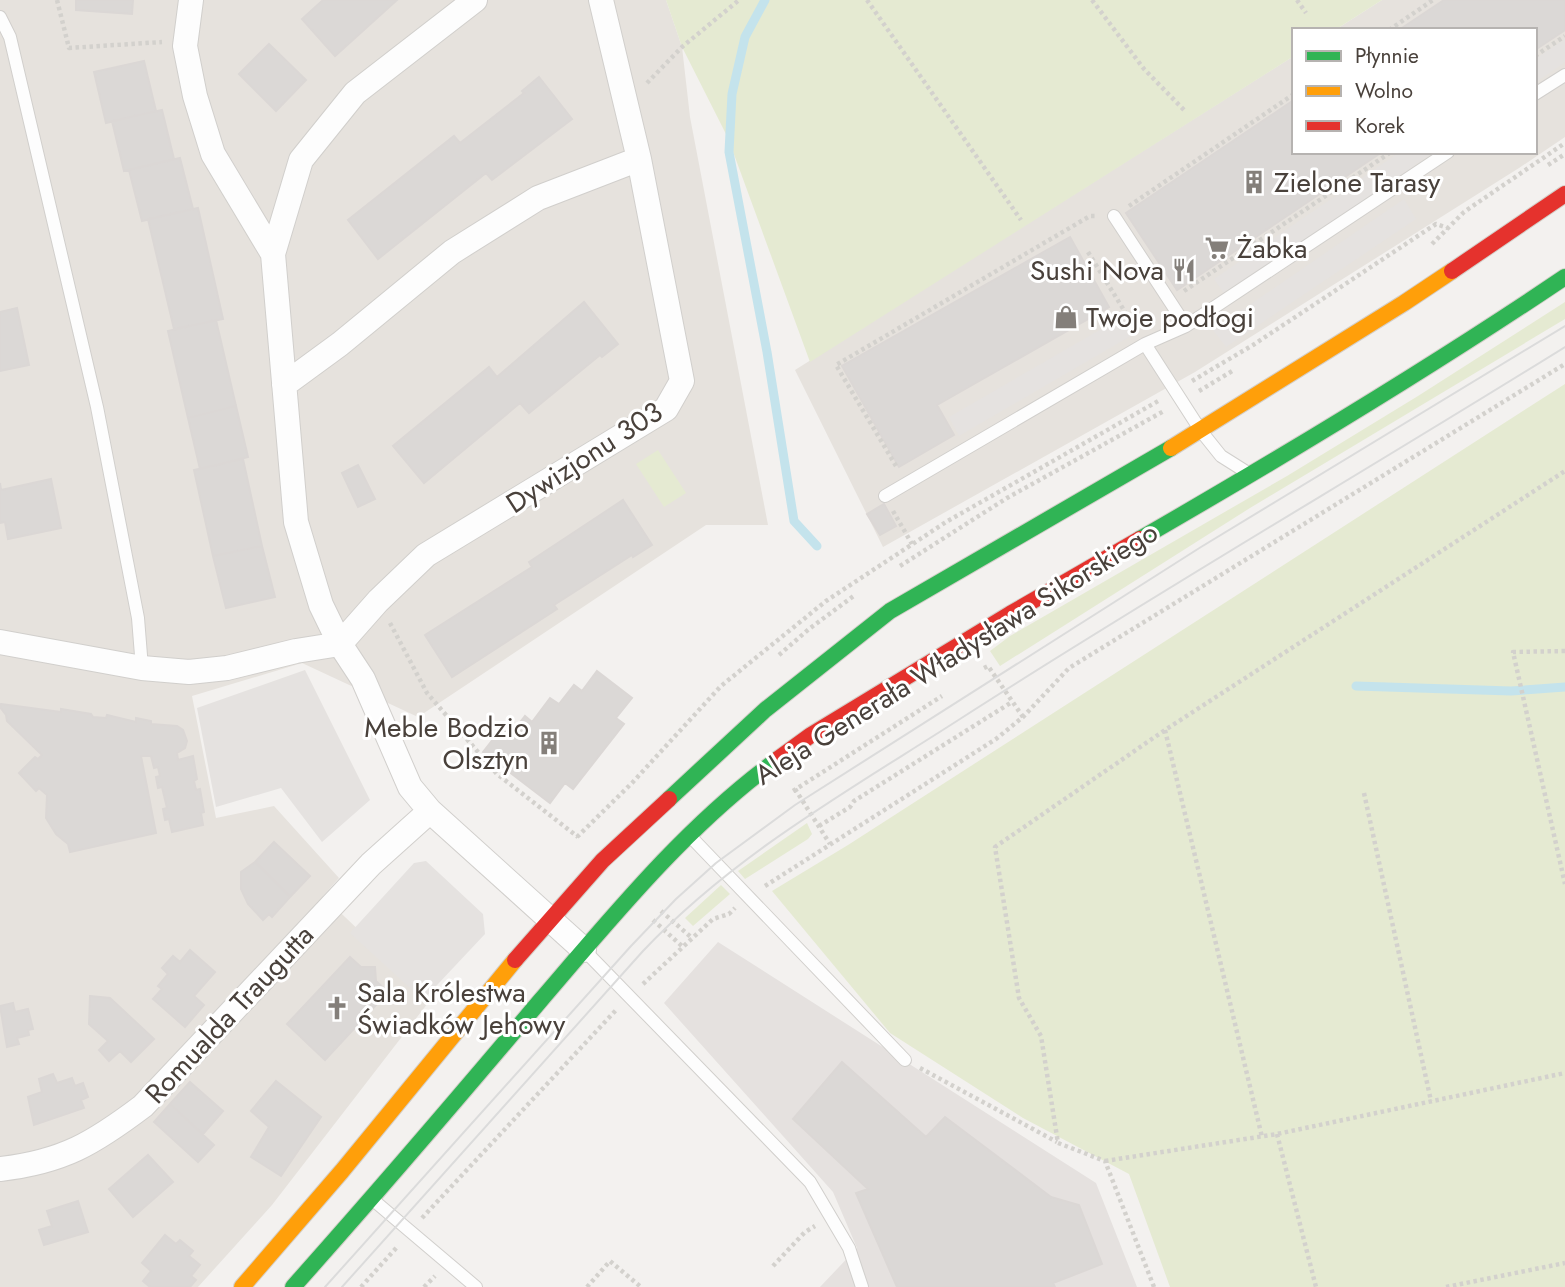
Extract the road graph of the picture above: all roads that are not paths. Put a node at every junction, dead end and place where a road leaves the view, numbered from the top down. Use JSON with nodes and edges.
{"nodes":[{"id":1,"x":191,"y":0,"type":"edge"},
{"id":2,"x":475,"y":0,"type":"edge"},
{"id":3,"x":601,"y":0,"type":"edge"},
{"id":4,"x":0,"y":17,"type":"edge"},
{"id":5,"x":1565,"y":75,"type":"edge"},
{"id":6,"x":1537,"y":93,"type":"edge"},
{"id":7,"x":1445,"y":154,"type":"edge"},
{"id":8,"x":639,"y":159,"type":"junction"},
{"id":9,"x":1565,"y":194,"type":"edge"},
{"id":10,"x":1114,"y":216,"type":"road end"},
{"id":11,"x":273,"y":254,"type":"junction"},
{"id":12,"x":1565,"y":277,"type":"edge"},
{"id":13,"x":1185,"y":326,"type":"junction"},
{"id":14,"x":1145,"y":344,"type":"junction"},
{"id":15,"x":284,"y":384,"type":"junction"},
{"id":16,"x":1201,"y":431,"type":"junction"},
{"id":17,"x":1251,"y":475,"type":"junction"},
{"id":18,"x":885,"y":496,"type":"dead end"},
{"id":19,"x":0,"y":642,"type":"edge"},
{"id":20,"x":340,"y":644,"type":"junction"},
{"id":21,"x":142,"y":668,"type":"junction"},
{"id":22,"x":429,"y":811,"type":"junction"},
{"id":23,"x":690,"y":835,"type":"junction"},
{"id":24,"x":550,"y":918,"type":"junction"},
{"id":25,"x":584,"y":950,"type":"junction"},
{"id":26,"x":905,"y":1060,"type":"road end"},
{"id":27,"x":0,"y":1169,"type":"edge"},
{"id":28,"x":372,"y":1199,"type":"junction"},
{"id":29,"x":242,"y":1287,"type":"edge"},
{"id":30,"x":293,"y":1287,"type":"edge"},
{"id":31,"x":476,"y":1287,"type":"edge"},
{"id":32,"x":862,"y":1287,"type":"edge"}],
"edges":[{"from":1,"to":11,"type":"street"},
{"from":2,"to":11,"type":"street"},
{"from":3,"to":8,"type":"street","name":"Dywizjonu 303"},
{"from":4,"to":21,"type":"lane"},
{"from":5,"to":6,"type":"lane"},
{"from":7,"to":13,"type":"lane"},
{"from":8,"to":15,"type":"street"},
{"from":8,"to":20,"type":"street","name":"Dywizjonu 303"},
{"from":9,"to":16,"type":"main road","name":"Aleja Generała Władysława Sikorskiego"},
{"from":10,"to":13,"type":"lane"},
{"from":11,"to":15,"type":"street"},
{"from":12,"to":17,"type":"main road","name":"Aleja Generała Władysława Sikorskiego"},
{"from":13,"to":14,"type":"lane"},
{"from":14,"to":16,"type":"lane"},
{"from":14,"to":18,"type":"lane"},
{"from":15,"to":20,"type":"street"},
{"from":16,"to":17,"type":"lane"},
{"from":16,"to":24,"type":"main road","name":"Aleja Generała Władysława Sikorskiego"},
{"from":17,"to":23,"type":"main road","name":"Aleja Generała Władysława Sikorskiego"},
{"from":19,"to":21,"type":"street"},
{"from":20,"to":21,"type":"street"},
{"from":20,"to":22,"type":"street"},
{"from":22,"to":24,"type":"street"},
{"from":22,"to":27,"type":"street","name":"Romualda Traugutta"},
{"from":23,"to":25,"type":"main road","name":"Aleja Generała Władysława Sikorskiego"},
{"from":23,"to":26,"type":"lane"},
{"from":24,"to":25,"type":"street"},
{"from":24,"to":29,"type":"main road","name":"Aleja Generała Władysława Sikorskiego"},
{"from":25,"to":28,"type":"main road","name":"Aleja Generała Władysława Sikorskiego"},
{"from":25,"to":32,"type":"lane"},
{"from":28,"to":30,"type":"main road","name":"Aleja Generała Władysława Sikorskiego"},
{"from":28,"to":31,"type":"lane"}]}
